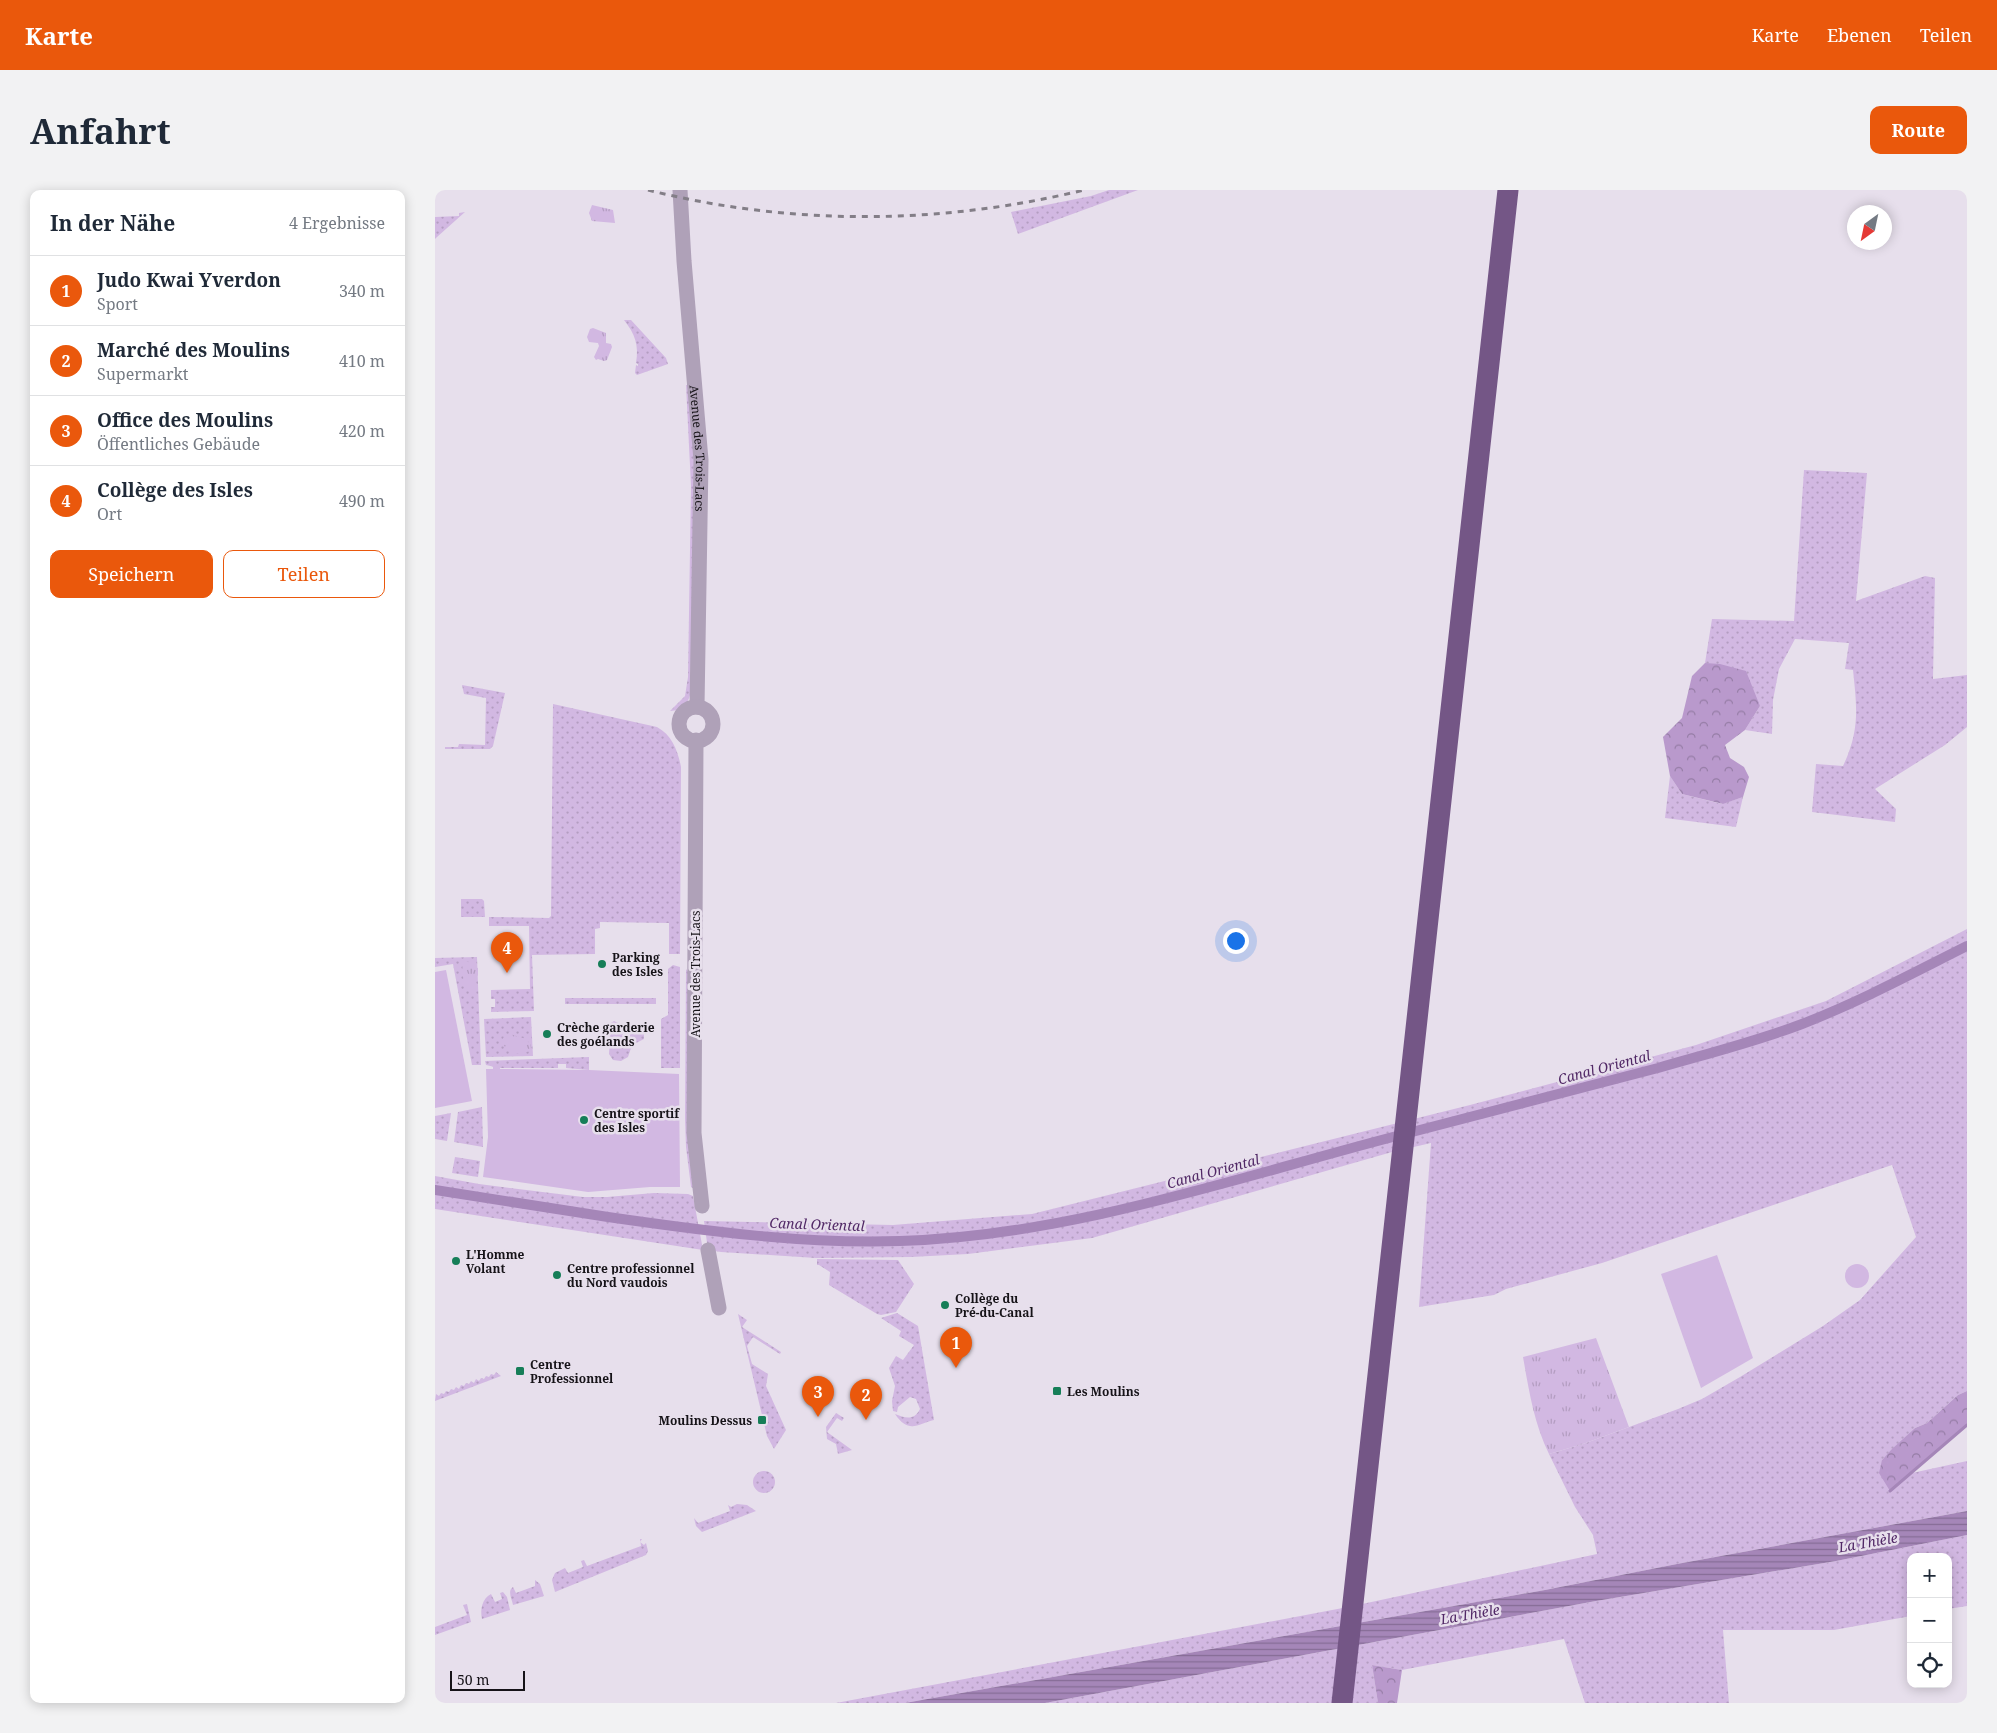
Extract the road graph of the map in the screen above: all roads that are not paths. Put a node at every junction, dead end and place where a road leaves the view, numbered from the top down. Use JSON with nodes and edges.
{"nodes":[{"id":1,"x":681,"y":190,"type":"edge"},
{"id":2,"x":1508,"y":190,"type":"edge"},
{"id":3,"x":1521,"y":190,"type":"edge"},
{"id":4,"x":697,"y":707,"type":"junction"},
{"id":5,"x":696,"y":740,"type":"junction"},
{"id":6,"x":702,"y":1206,"type":"dead end"},
{"id":7,"x":708,"y":1250,"type":"dead end"},
{"id":8,"x":719,"y":1308,"type":"dead end"},
{"id":9,"x":1342,"y":1703,"type":"edge"},
{"id":10,"x":1357,"y":1703,"type":"edge"}],
"edges":[{"from":1,"to":4,"type":"street","name":"Avenue des Trois-Lacs"},
{"from":2,"to":9,"type":"highway"},
{"from":3,"to":10,"type":"highway"},
{"from":4,"to":5,"type":"street"},
{"from":4,"to":5,"type":"street"},
{"from":5,"to":6,"type":"street","name":"Avenue des Trois-Lacs"},
{"from":7,"to":8,"type":"street"}]}
